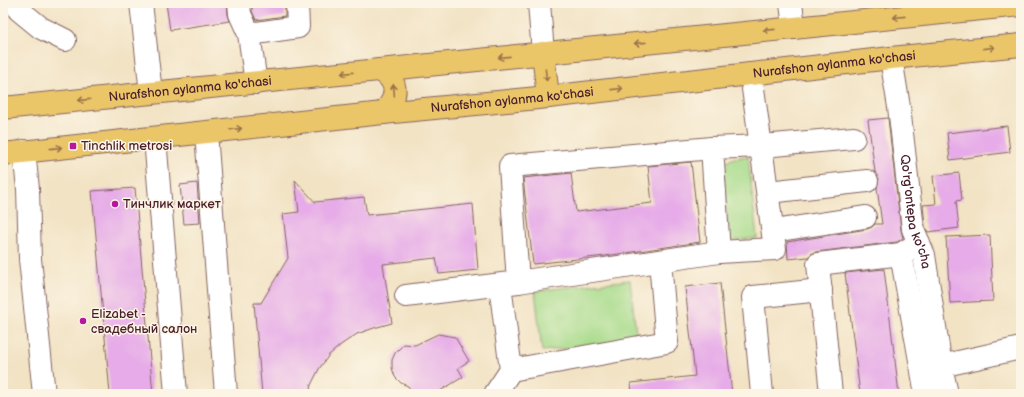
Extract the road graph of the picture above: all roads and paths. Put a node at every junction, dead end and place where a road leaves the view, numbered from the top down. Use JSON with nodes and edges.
{"nodes":[{"id":1,"x":17,"y":3,"type":"edge"},
{"id":2,"x":140,"y":3,"type":"edge"},
{"id":3,"x":239,"y":3,"type":"edge"},
{"id":4,"x":296,"y":3,"type":"edge"},
{"id":5,"x":539,"y":3,"type":"edge"},
{"id":6,"x":791,"y":3,"type":"edge"},
{"id":7,"x":1021,"y":5,"type":"edge"},
{"id":8,"x":794,"y":28,"type":"junction"},
{"id":9,"x":249,"y":34,"type":"junction"},
{"id":10,"x":65,"y":40,"type":"dead end"},
{"id":11,"x":1021,"y":45,"type":"edge"},
{"id":12,"x":543,"y":53,"type":"junction"},
{"id":13,"x":891,"y":58,"type":"junction"},
{"id":14,"x":380,"y":70,"type":"junction"},
{"id":15,"x":751,"y":74,"type":"junction"},
{"id":16,"x":256,"y":83,"type":"junction"},
{"id":17,"x":151,"y":93,"type":"junction"},
{"id":18,"x":548,"y":97,"type":"junction"},
{"id":19,"x":3,"y":108,"type":"edge"},
{"id":20,"x":383,"y":113,"type":"junction"},
{"id":21,"x":206,"y":133,"type":"junction"},
{"id":22,"x":155,"y":138,"type":"junction"},
{"id":23,"x":854,"y":138,"type":"dead end"},
{"id":24,"x":762,"y":146,"type":"junction"},
{"id":25,"x":712,"y":148,"type":"junction"},
{"id":26,"x":24,"y":151,"type":"junction"},
{"id":27,"x":3,"y":154,"type":"edge"},
{"id":28,"x":867,"y":181,"type":"dead end"},
{"id":29,"x":768,"y":192,"type":"junction"},
{"id":30,"x":865,"y":217,"type":"dead end"},
{"id":31,"x":773,"y":231,"type":"junction"},
{"id":32,"x":910,"y":249,"type":"junction"},
{"id":33,"x":719,"y":252,"type":"junction"},
{"id":34,"x":660,"y":261,"type":"junction"},
{"id":35,"x":509,"y":284,"type":"junction"},
{"id":36,"x":821,"y":290,"type":"junction"},
{"id":37,"x":406,"y":296,"type":"dead end"},
{"id":38,"x":1021,"y":348,"type":"edge"},
{"id":39,"x":941,"y":366,"type":"junction"},
{"id":40,"x":511,"y":370,"type":"junction"},
{"id":41,"x":44,"y":394,"type":"edge"},
{"id":42,"x":176,"y":394,"type":"edge"},
{"id":43,"x":226,"y":394,"type":"edge"},
{"id":44,"x":495,"y":394,"type":"edge"},
{"id":45,"x":762,"y":394,"type":"edge"},
{"id":46,"x":831,"y":394,"type":"edge"},
{"id":47,"x":926,"y":394,"type":"edge"},
{"id":48,"x":947,"y":394,"type":"edge"}],
"edges":[{"from":1,"to":10,"type":"street"},
{"from":2,"to":17,"type":"street"},
{"from":3,"to":9,"type":"street"},
{"from":4,"to":9,"type":"street"},
{"from":5,"to":12,"type":"street"},
{"from":6,"to":8,"type":"street"},
{"from":7,"to":8,"type":"main road","name":"Nurafshon aylanma ko'chasi","one_way":true},
{"from":8,"to":12,"type":"main road","name":"Nurafshon aylanma ko'chasi","one_way":true},
{"from":9,"to":16,"type":"street"},
{"from":13,"to":11,"type":"main road","name":"Nurafshon aylanma ko'chasi","one_way":true},
{"from":12,"to":14,"type":"main road","name":"Nurafshon aylanma ko'chasi","one_way":true},
{"from":12,"to":18,"type":"main road","one_way":true},
{"from":13,"to":15,"type":"main road","name":"Nurafshon aylanma ko'chasi"},
{"from":13,"to":32,"type":"street","name":"Qo'rg'ontepa ko'cha"},
{"from":14,"to":16,"type":"main road","name":"Nurafshon aylanma ko'chasi","one_way":true},
{"from":20,"to":14,"type":"main road","one_way":true},
{"from":18,"to":15,"type":"main road","name":"Nurafshon aylanma ko'chasi","one_way":true},
{"from":15,"to":24,"type":"street"},
{"from":16,"to":17,"type":"main road","name":"Nurafshon aylanma ko'chasi"},
{"from":17,"to":19,"type":"main road","name":"Nurafshon aylanma ko'chasi","one_way":true},
{"from":18,"to":20,"type":"main road","name":"Nurafshon aylanma ko'chasi"},
{"from":21,"to":20,"type":"main road","name":"Nurafshon aylanma ko'chasi","one_way":true},
{"from":21,"to":22,"type":"main road","name":"Nurafshon aylanma ko'chasi"},
{"from":21,"to":43,"type":"street"},
{"from":26,"to":22,"type":"main road","name":"Nurafshon aylanma ko'chasi","one_way":true},
{"from":22,"to":42,"type":"street"},
{"from":23,"to":24,"type":"street"},
{"from":24,"to":25,"type":"street"},
{"from":24,"to":29,"type":"street"},
{"from":25,"to":33,"type":"street"},
{"from":25,"to":35,"type":"street"},
{"from":26,"to":27,"type":"main road","name":"Nurafshon aylanma ko'chasi"},
{"from":26,"to":41,"type":"street"},
{"from":28,"to":29,"type":"street"},
{"from":29,"to":31,"type":"street"},
{"from":30,"to":31,"type":"street"},
{"from":31,"to":33,"type":"street"},
{"from":32,"to":36,"type":"street"},
{"from":32,"to":39,"type":"street","name":"Qo'rg'ontepa ko'cha"},
{"from":32,"to":47,"type":"street"},
{"from":33,"to":34,"type":"street"},
{"from":34,"to":35,"type":"street"},
{"from":34,"to":40,"type":"street"},
{"from":35,"to":37,"type":"street"},
{"from":35,"to":40,"type":"street"},
{"from":36,"to":45,"type":"street"},
{"from":36,"to":46,"type":"street"},
{"from":38,"to":39,"type":"street"},
{"from":39,"to":48,"type":"street","name":"Qo'rg'ontepa ko'cha"},
{"from":40,"to":44,"type":"street"}]}
